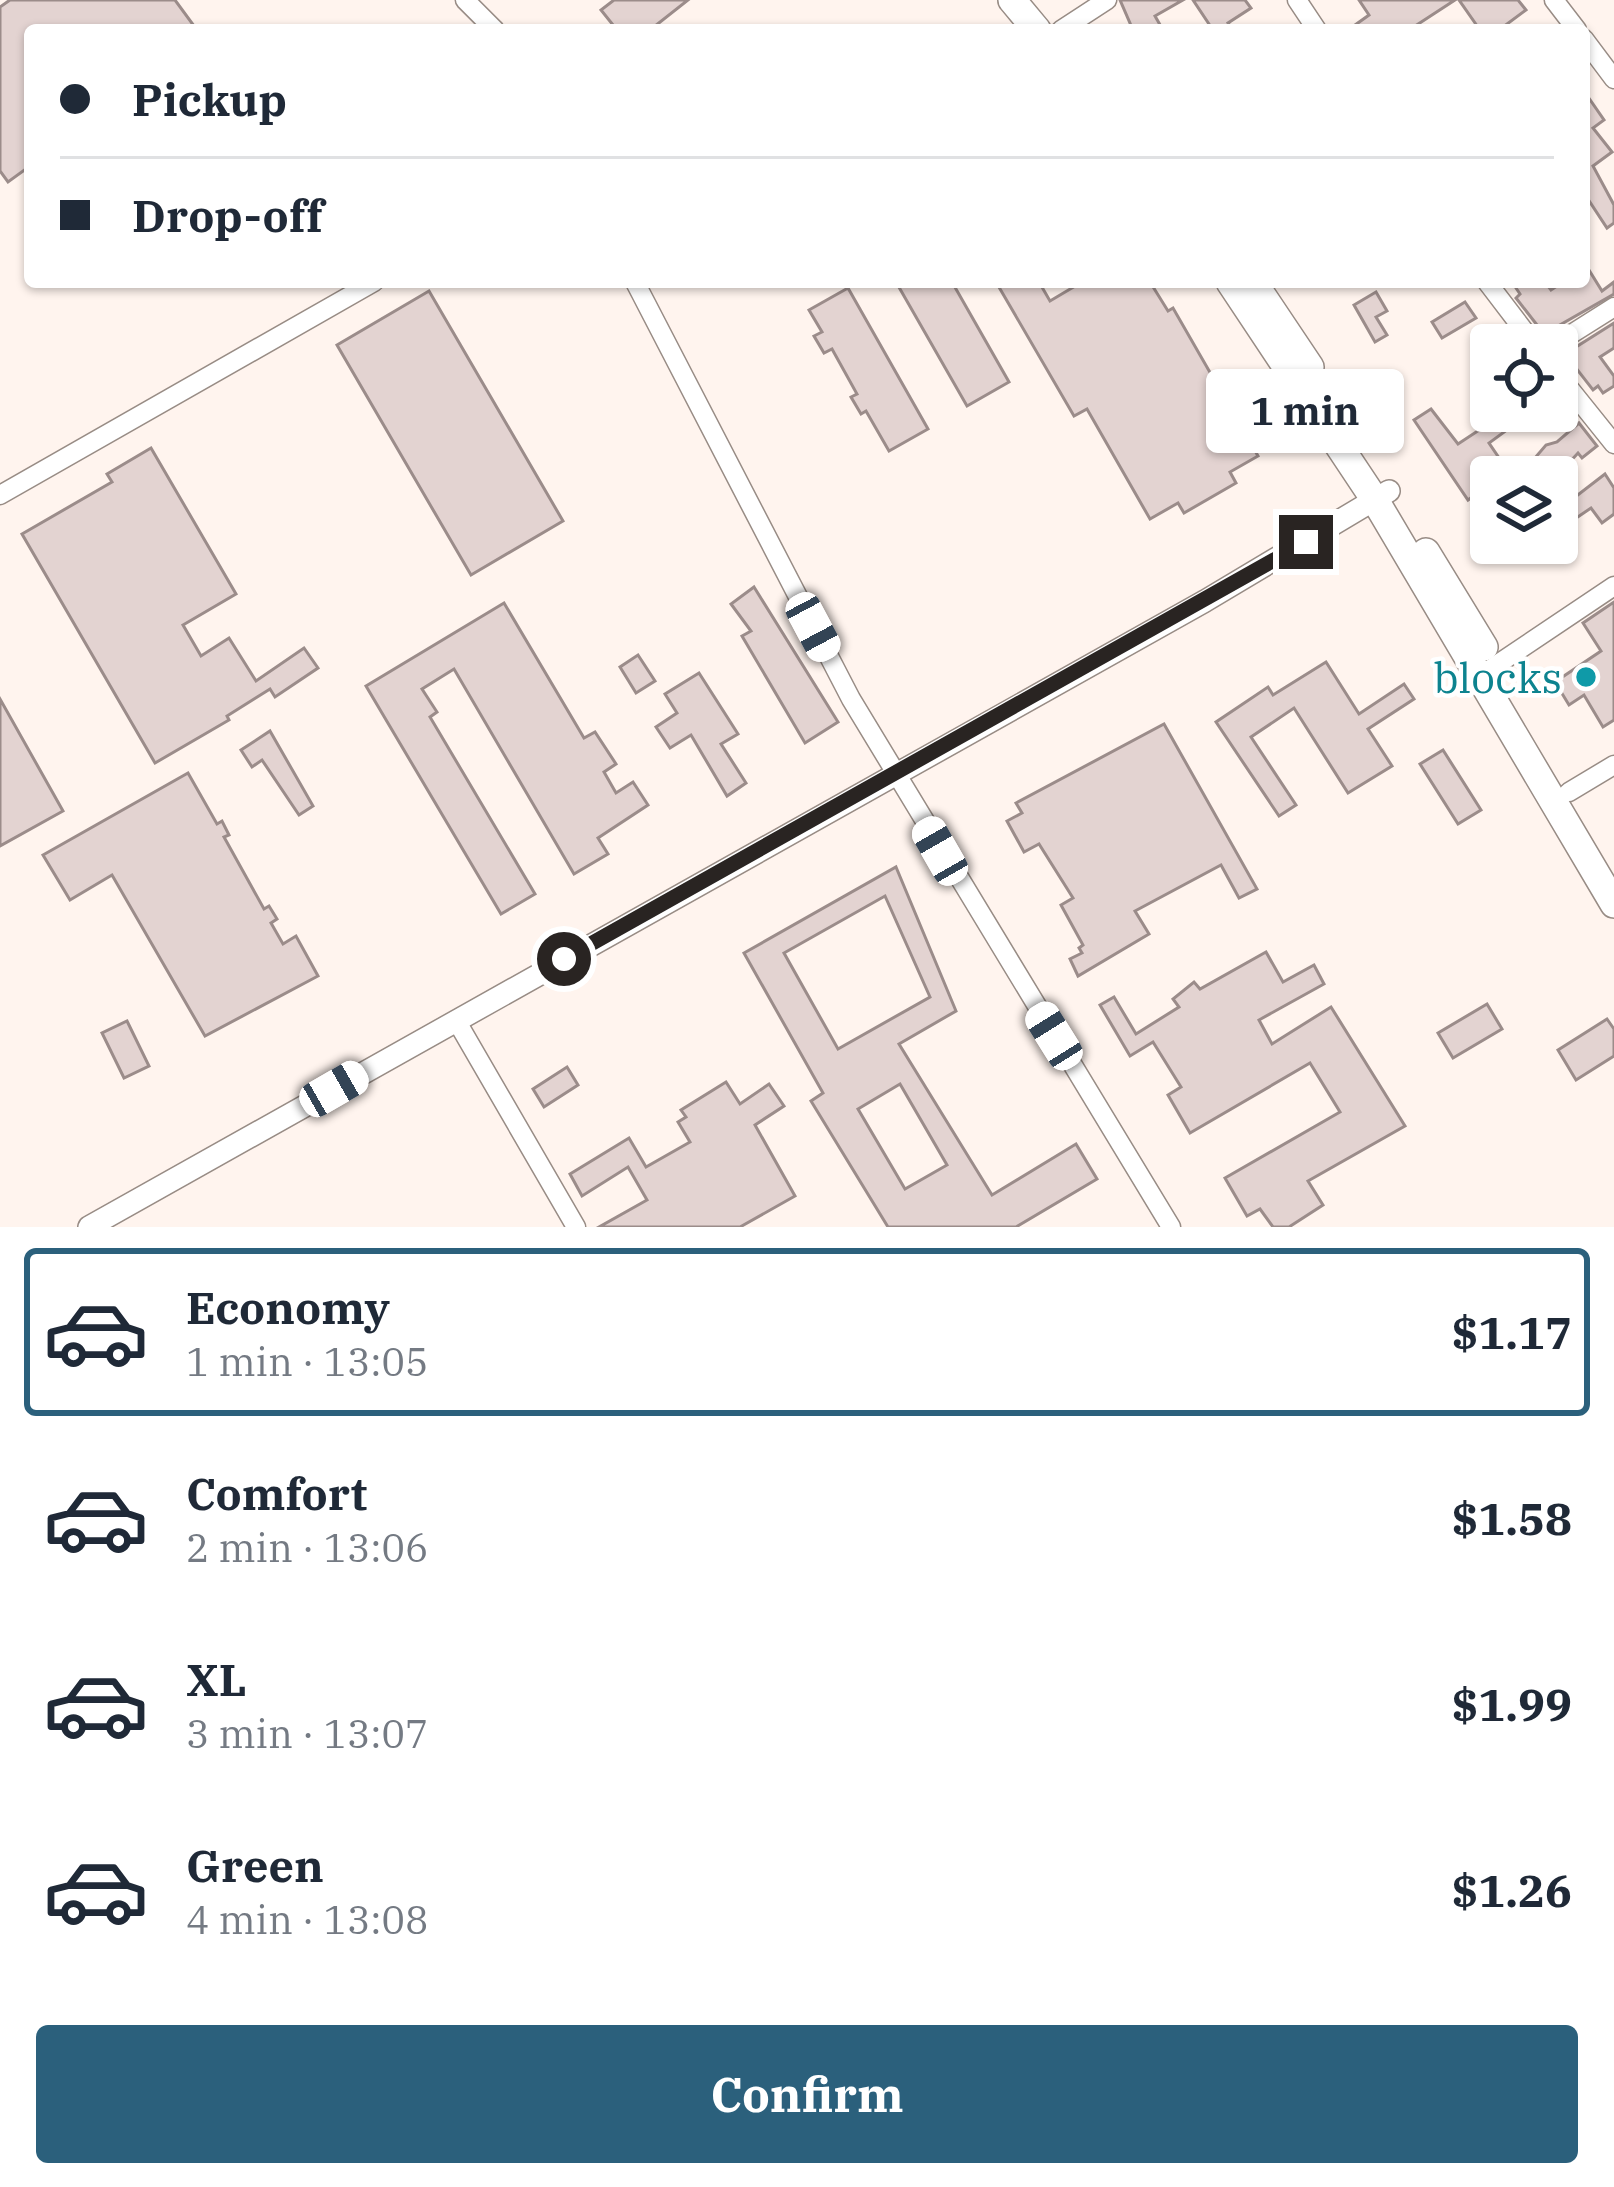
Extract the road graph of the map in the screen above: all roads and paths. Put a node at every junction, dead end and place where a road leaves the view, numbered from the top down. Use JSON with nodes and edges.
{"nodes":[{"id":1,"x":465,"y":0,"type":"edge"},
{"id":2,"x":1012,"y":0,"type":"edge"},
{"id":3,"x":1034,"y":0,"type":"edge"},
{"id":4,"x":1107,"y":0,"type":"edge"},
{"id":5,"x":1554,"y":0,"type":"edge"},
{"id":6,"x":489,"y":24,"type":"edge"},
{"id":7,"x":1032,"y":24,"type":"edge"},
{"id":8,"x":1054,"y":24,"type":"edge"},
{"id":9,"x":1069,"y":24,"type":"edge"},
{"id":10,"x":1572,"y":24,"type":"edge"},
{"id":11,"x":1590,"y":47,"type":"edge"},
{"id":12,"x":1614,"y":79,"type":"edge"},
{"id":13,"x":363,"y":288,"type":"edge"},
{"id":14,"x":638,"y":288,"type":"edge"},
{"id":15,"x":1233,"y":288,"type":"edge"},
{"id":16,"x":1257,"y":288,"type":"edge"},
{"id":17,"x":1491,"y":288,"type":"edge"},
{"id":18,"x":1614,"y":307,"type":"edge"},
{"id":19,"x":1519,"y":324,"type":"edge"},
{"id":20,"x":1578,"y":329,"type":"edge"},
{"id":21,"x":1578,"y":399,"type":"edge"},
{"id":22,"x":1614,"y":444,"type":"edge"},
{"id":23,"x":0,"y":495,"type":"edge"},
{"id":24,"x":1382,"y":495,"type":"junction"},
{"id":25,"x":1614,"y":586,"type":"edge"},
{"id":26,"x":1488,"y":672,"type":"junction"},
{"id":27,"x":1614,"y":765,"type":"edge"},
{"id":28,"x":896,"y":776,"type":"junction"},
{"id":29,"x":1569,"y":792,"type":"junction"},
{"id":30,"x":1614,"y":868,"type":"edge"},
{"id":31,"x":1614,"y":904,"type":"edge"},
{"id":32,"x":456,"y":1020,"type":"junction"},
{"id":33,"x":89,"y":1227,"type":"edge"},
{"id":34,"x":576,"y":1227,"type":"edge"},
{"id":35,"x":1171,"y":1227,"type":"edge"}],
"edges":[{"from":1,"to":6,"type":"street"},
{"from":2,"to":7,"type":"main road"},
{"from":3,"to":8,"type":"main road"},
{"from":4,"to":9,"type":"street"},
{"from":5,"to":10,"type":"street"},
{"from":11,"to":12,"type":"street"},
{"from":13,"to":23,"type":"street"},
{"from":14,"to":28,"type":"street"},
{"from":15,"to":24,"type":"main road"},
{"from":16,"to":24,"type":"main road"},
{"from":17,"to":19,"type":"street"},
{"from":18,"to":20,"type":"street"},
{"from":21,"to":22,"type":"street"},
{"from":24,"to":26,"type":"main road"},
{"from":24,"to":28,"type":"street"},
{"from":25,"to":26,"type":"street"},
{"from":26,"to":29,"type":"main road"},
{"from":26,"to":31,"type":"main road"},
{"from":27,"to":29,"type":"street"},
{"from":28,"to":32,"type":"street"},
{"from":28,"to":35,"type":"street"},
{"from":29,"to":30,"type":"main road"},
{"from":32,"to":33,"type":"street"},
{"from":32,"to":34,"type":"street"}]}
